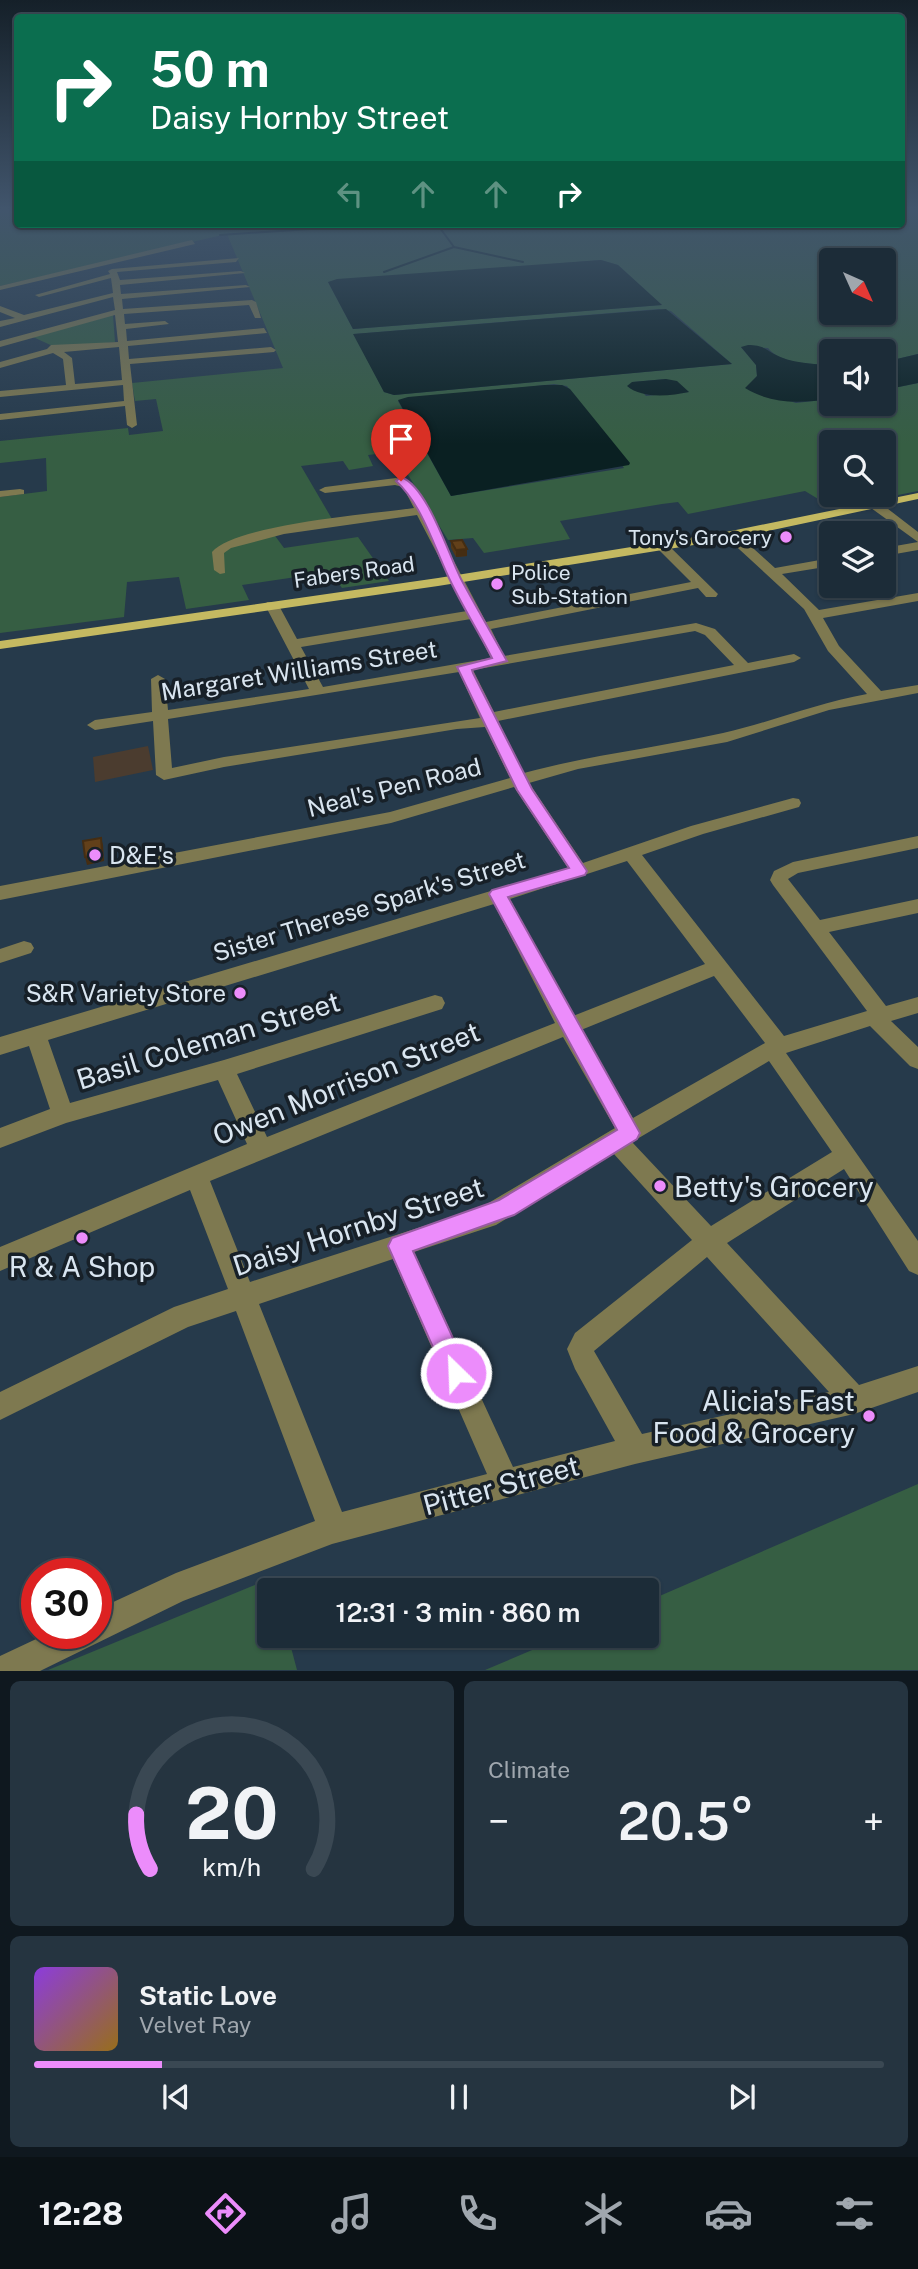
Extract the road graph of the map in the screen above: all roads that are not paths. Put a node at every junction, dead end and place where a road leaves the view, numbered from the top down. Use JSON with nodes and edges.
{"nodes":[{"id":1,"x":9,"y":288,"type":"edge"},
{"id":2,"x":88,"y":288,"type":"edge"},
{"id":3,"x":107,"y":288,"type":"edge"},
{"id":4,"x":116,"y":288,"type":"edge"},
{"id":5,"x":39,"y":295,"type":"junction"},
{"id":6,"x":69,"y":306,"type":"junction"},
{"id":7,"x":0,"y":309,"type":"edge"},
{"id":8,"x":119,"y":311,"type":"junction"},
{"id":9,"x":258,"y":316,"type":"dead end"},
{"id":10,"x":24,"y":318,"type":"junction"},
{"id":11,"x":164,"y":324,"type":"dead end"},
{"id":12,"x":0,"y":325,"type":"edge"},
{"id":13,"x":120,"y":327,"type":"junction"},
{"id":14,"x":264,"y":331,"type":"dead end"},
{"id":15,"x":26,"y":337,"type":"junction"},
{"id":16,"x":0,"y":344,"type":"edge"},
{"id":17,"x":121,"y":344,"type":"junction"},
{"id":18,"x":55,"y":349,"type":"junction"},
{"id":19,"x":271,"y":349,"type":"dead end"},
{"id":20,"x":126,"y":362,"type":"junction"},
{"id":21,"x":3,"y":379,"type":"edge"},
{"id":22,"x":127,"y":382,"type":"junction"},
{"id":23,"x":71,"y":387,"type":"junction"},
{"id":24,"x":129,"y":403,"type":"junction"},
{"id":25,"x":0,"y":416,"type":"edge"},
{"id":26,"x":132,"y":425,"type":"dead end"},
{"id":27,"x":325,"y":490,"type":"dead end"},
{"id":28,"x":20,"y":492,"type":"dead end"},
{"id":29,"x":0,"y":495,"type":"edge"},
{"id":30,"x":918,"y":496,"type":"edge"},
{"id":31,"x":896,"y":501,"type":"edge"},
{"id":32,"x":865,"y":507,"type":"edge"},
{"id":33,"x":878,"y":507,"type":"edge"},
{"id":34,"x":424,"y":510,"type":"junction"},
{"id":35,"x":731,"y":535,"type":"junction"},
{"id":36,"x":918,"y":538,"type":"edge"},
{"id":37,"x":662,"y":546,"type":"junction"},
{"id":38,"x":918,"y":546,"type":"edge"},
{"id":39,"x":896,"y":550,"type":"edge"},
{"id":40,"x":819,"y":564,"type":"edge"},
{"id":41,"x":220,"y":570,"type":"dead end"},
{"id":42,"x":773,"y":572,"type":"junction"},
{"id":43,"x":455,"y":579,"type":"junction"},
{"id":44,"x":699,"y":584,"type":"junction"},
{"id":45,"x":711,"y":594,"type":"dead end"},
{"id":46,"x":918,"y":597,"type":"edge"},
{"id":47,"x":272,"y":605,"type":"junction"},
{"id":48,"x":816,"y":615,"type":"junction"},
{"id":49,"x":478,"y":620,"type":"junction"},
{"id":50,"x":293,"y":644,"type":"junction"},
{"id":51,"x":0,"y":645,"type":"edge"},
{"id":52,"x":794,"y":658,"type":"dead end"},
{"id":53,"x":500,"y":661,"type":"junction"},
{"id":54,"x":464,"y":667,"type":"junction"},
{"id":55,"x":744,"y":667,"type":"junction"},
{"id":56,"x":158,"y":680,"type":"dead end"},
{"id":57,"x":918,"y":689,"type":"edge"},
{"id":58,"x":318,"y":692,"type":"junction"},
{"id":59,"x":877,"y":696,"type":"junction"},
{"id":60,"x":160,"y":715,"type":"junction"},
{"id":61,"x":489,"y":720,"type":"junction"},
{"id":62,"x":95,"y":725,"type":"dead end"},
{"id":63,"x":520,"y":781,"type":"junction"},
{"id":64,"x":793,"y":803,"type":"dead end"},
{"id":65,"x":918,"y":842,"type":"edge"},
{"id":66,"x":630,"y":852,"type":"junction"},
{"id":67,"x":579,"y":871,"type":"junction"},
{"id":68,"x":0,"y":893,"type":"edge"},
{"id":69,"x":498,"y":894,"type":"junction"},
{"id":70,"x":918,"y":906,"type":"edge"},
{"id":71,"x":817,"y":928,"type":"junction"},
{"id":72,"x":24,"y":948,"type":"dead end"},
{"id":73,"x":0,"y":956,"type":"edge"},
{"id":74,"x":717,"y":967,"type":"junction"},
{"id":75,"x":435,"y":1003,"type":"dead end"},
{"id":76,"x":918,"y":1005,"type":"edge"},
{"id":77,"x":877,"y":1016,"type":"junction"},
{"id":78,"x":567,"y":1025,"type":"junction"},
{"id":79,"x":36,"y":1035,"type":"junction"},
{"id":80,"x":0,"y":1046,"type":"edge"},
{"id":81,"x":776,"y":1048,"type":"junction"},
{"id":82,"x":918,"y":1060,"type":"edge"},
{"id":83,"x":225,"y":1069,"type":"junction"},
{"id":84,"x":63,"y":1114,"type":"junction"},
{"id":85,"x":623,"y":1137,"type":"junction"},
{"id":86,"x":0,"y":1138,"type":"edge"},
{"id":87,"x":261,"y":1149,"type":"junction"},
{"id":88,"x":847,"y":1155,"type":"junction"},
{"id":89,"x":196,"y":1176,"type":"junction"},
{"id":90,"x":709,"y":1241,"type":"junction"},
{"id":91,"x":400,"y":1246,"type":"junction"},
{"id":92,"x":0,"y":1259,"type":"edge"},
{"id":93,"x":918,"y":1263,"type":"edge"},
{"id":94,"x":242,"y":1296,"type":"junction"},
{"id":95,"x":918,"y":1378,"type":"edge"},
{"id":96,"x":854,"y":1400,"type":"junction"},
{"id":97,"x":0,"y":1406,"type":"edge"},
{"id":98,"x":635,"y":1450,"type":"junction"},
{"id":99,"x":506,"y":1484,"type":"junction"},
{"id":100,"x":332,"y":1529,"type":"junction"},
{"id":101,"x":112,"y":1618,"type":"edge"},
{"id":102,"x":50,"y":1649,"type":"edge"},
{"id":103,"x":4,"y":1671,"type":"edge"}],
"edges":[{"from":1,"to":5,"type":"street"},
{"from":2,"to":5,"type":"street"},
{"from":3,"to":6,"type":"street"},
{"from":4,"to":8,"type":"street"},
{"from":5,"to":6,"type":"street"},
{"from":6,"to":10,"type":"street"},
{"from":7,"to":10,"type":"street"},
{"from":8,"to":9,"type":"street"},
{"from":8,"to":13,"type":"street"},
{"from":8,"to":15,"type":"street"},
{"from":10,"to":12,"type":"street"},
{"from":11,"to":13,"type":"street"},
{"from":12,"to":15,"type":"street"},
{"from":13,"to":17,"type":"street"},
{"from":14,"to":17,"type":"street"},
{"from":15,"to":16,"type":"street"},
{"from":15,"to":18,"type":"street"},
{"from":17,"to":18,"type":"street"},
{"from":17,"to":20,"type":"street"},
{"from":18,"to":21,"type":"street"},
{"from":18,"to":23,"type":"street"},
{"from":19,"to":20,"type":"street"},
{"from":20,"to":22,"type":"street"},
{"from":21,"to":23,"type":"street"},
{"from":22,"to":23,"type":"street"},
{"from":22,"to":24,"type":"street"},
{"from":24,"to":25,"type":"street"},
{"from":24,"to":26,"type":"street"},
{"from":27,"to":34,"type":"street"},
{"from":28,"to":29,"type":"street"},
{"from":30,"to":31,"type":"main road","name":"Fabers Road"},
{"from":32,"to":35,"type":"main road","name":"Fabers Road"},
{"from":33,"to":36,"type":"street"},
{"from":34,"to":41,"type":"street"},
{"from":34,"to":43,"type":"street"},
{"from":35,"to":37,"type":"main road","name":"Fabers Road"},
{"from":35,"to":42,"type":"street"},
{"from":37,"to":43,"type":"main road","name":"Fabers Road"},
{"from":37,"to":44,"type":"street"},
{"from":38,"to":39,"type":"street"},
{"from":40,"to":42,"type":"street"},
{"from":42,"to":48,"type":"street"},
{"from":43,"to":47,"type":"main road","name":"Fabers Road"},
{"from":43,"to":49,"type":"street"},
{"from":44,"to":45,"type":"street"},
{"from":44,"to":49,"type":"street"},
{"from":46,"to":48,"type":"street"},
{"from":47,"to":50,"type":"street"},
{"from":47,"to":51,"type":"main road","name":"Fabers Road"},
{"from":48,"to":59,"type":"street"},
{"from":49,"to":50,"type":"street"},
{"from":49,"to":53,"type":"street"},
{"from":50,"to":58,"type":"street"},
{"from":52,"to":55,"type":"street"},
{"from":53,"to":54,"type":"street","name":"Margaret Williams Street"},
{"from":53,"to":55,"type":"street","name":"Margaret Williams Street"},
{"from":54,"to":58,"type":"street","name":"Margaret Williams Street"},
{"from":54,"to":61,"type":"street"},
{"from":55,"to":61,"type":"street"},
{"from":56,"to":60,"type":"street"},
{"from":57,"to":59,"type":"street","name":"Neal's Pen Road"},
{"from":58,"to":60,"type":"street","name":"Margaret Williams Street"},
{"from":59,"to":63,"type":"street","name":"Neal's Pen Road"},
{"from":60,"to":61,"type":"street"},
{"from":60,"to":62,"type":"street","name":"Margaret Williams Street"},
{"from":61,"to":63,"type":"street"},
{"from":63,"to":67,"type":"street"},
{"from":63,"to":68,"type":"street","name":"Neal's Pen Road"},
{"from":64,"to":66,"type":"street","name":"Sister Therese Spark's Street"},
{"from":65,"to":71,"type":"street"},
{"from":66,"to":67,"type":"street","name":"Sister Therese Spark's Street"},
{"from":66,"to":74,"type":"street"},
{"from":67,"to":69,"type":"street","name":"Sister Therese Spark's Street"},
{"from":69,"to":78,"type":"street"},
{"from":69,"to":79,"type":"street","name":"Sister Therese Spark's Street"},
{"from":70,"to":71,"type":"street"},
{"from":71,"to":77,"type":"street"},
{"from":72,"to":73,"type":"street"},
{"from":74,"to":78,"type":"street","name":"Owen Morrison Street"},
{"from":74,"to":81,"type":"street"},
{"from":75,"to":83,"type":"street","name":"Basil Coleman Street"},
{"from":76,"to":77,"type":"street","name":"Daisy Hornby Street"},
{"from":77,"to":81,"type":"street","name":"Daisy Hornby Street"},
{"from":77,"to":82,"type":"street"},
{"from":78,"to":85,"type":"street"},
{"from":78,"to":87,"type":"street","name":"Owen Morrison Street"},
{"from":79,"to":80,"type":"street","name":"Sister Therese Spark's Street"},
{"from":79,"to":84,"type":"street"},
{"from":81,"to":85,"type":"street","name":"Daisy Hornby Street"},
{"from":81,"to":88,"type":"street"},
{"from":83,"to":84,"type":"street","name":"Basil Coleman Street"},
{"from":83,"to":87,"type":"street"},
{"from":84,"to":86,"type":"street","name":"Basil Coleman Street"},
{"from":85,"to":90,"type":"street"},
{"from":85,"to":91,"type":"street","name":"Daisy Hornby Street"},
{"from":87,"to":89,"type":"street","name":"Owen Morrison Street"},
{"from":88,"to":90,"type":"street"},
{"from":88,"to":93,"type":"street"},
{"from":89,"to":92,"type":"street","name":"Owen Morrison Street"},
{"from":89,"to":94,"type":"street"},
{"from":90,"to":96,"type":"street"},
{"from":90,"to":98,"type":"street"},
{"from":91,"to":94,"type":"street","name":"Daisy Hornby Street"},
{"from":91,"to":99,"type":"street"},
{"from":94,"to":97,"type":"street","name":"Daisy Hornby Street"},
{"from":94,"to":100,"type":"street"},
{"from":95,"to":96,"type":"street","name":"Pitter Street"},
{"from":96,"to":98,"type":"street","name":"Pitter Street"},
{"from":98,"to":99,"type":"street","name":"Pitter Street"},
{"from":99,"to":100,"type":"street","name":"Pitter Street"},
{"from":100,"to":101,"type":"street","name":"Pitter Street"},
{"from":102,"to":103,"type":"street"}]}
